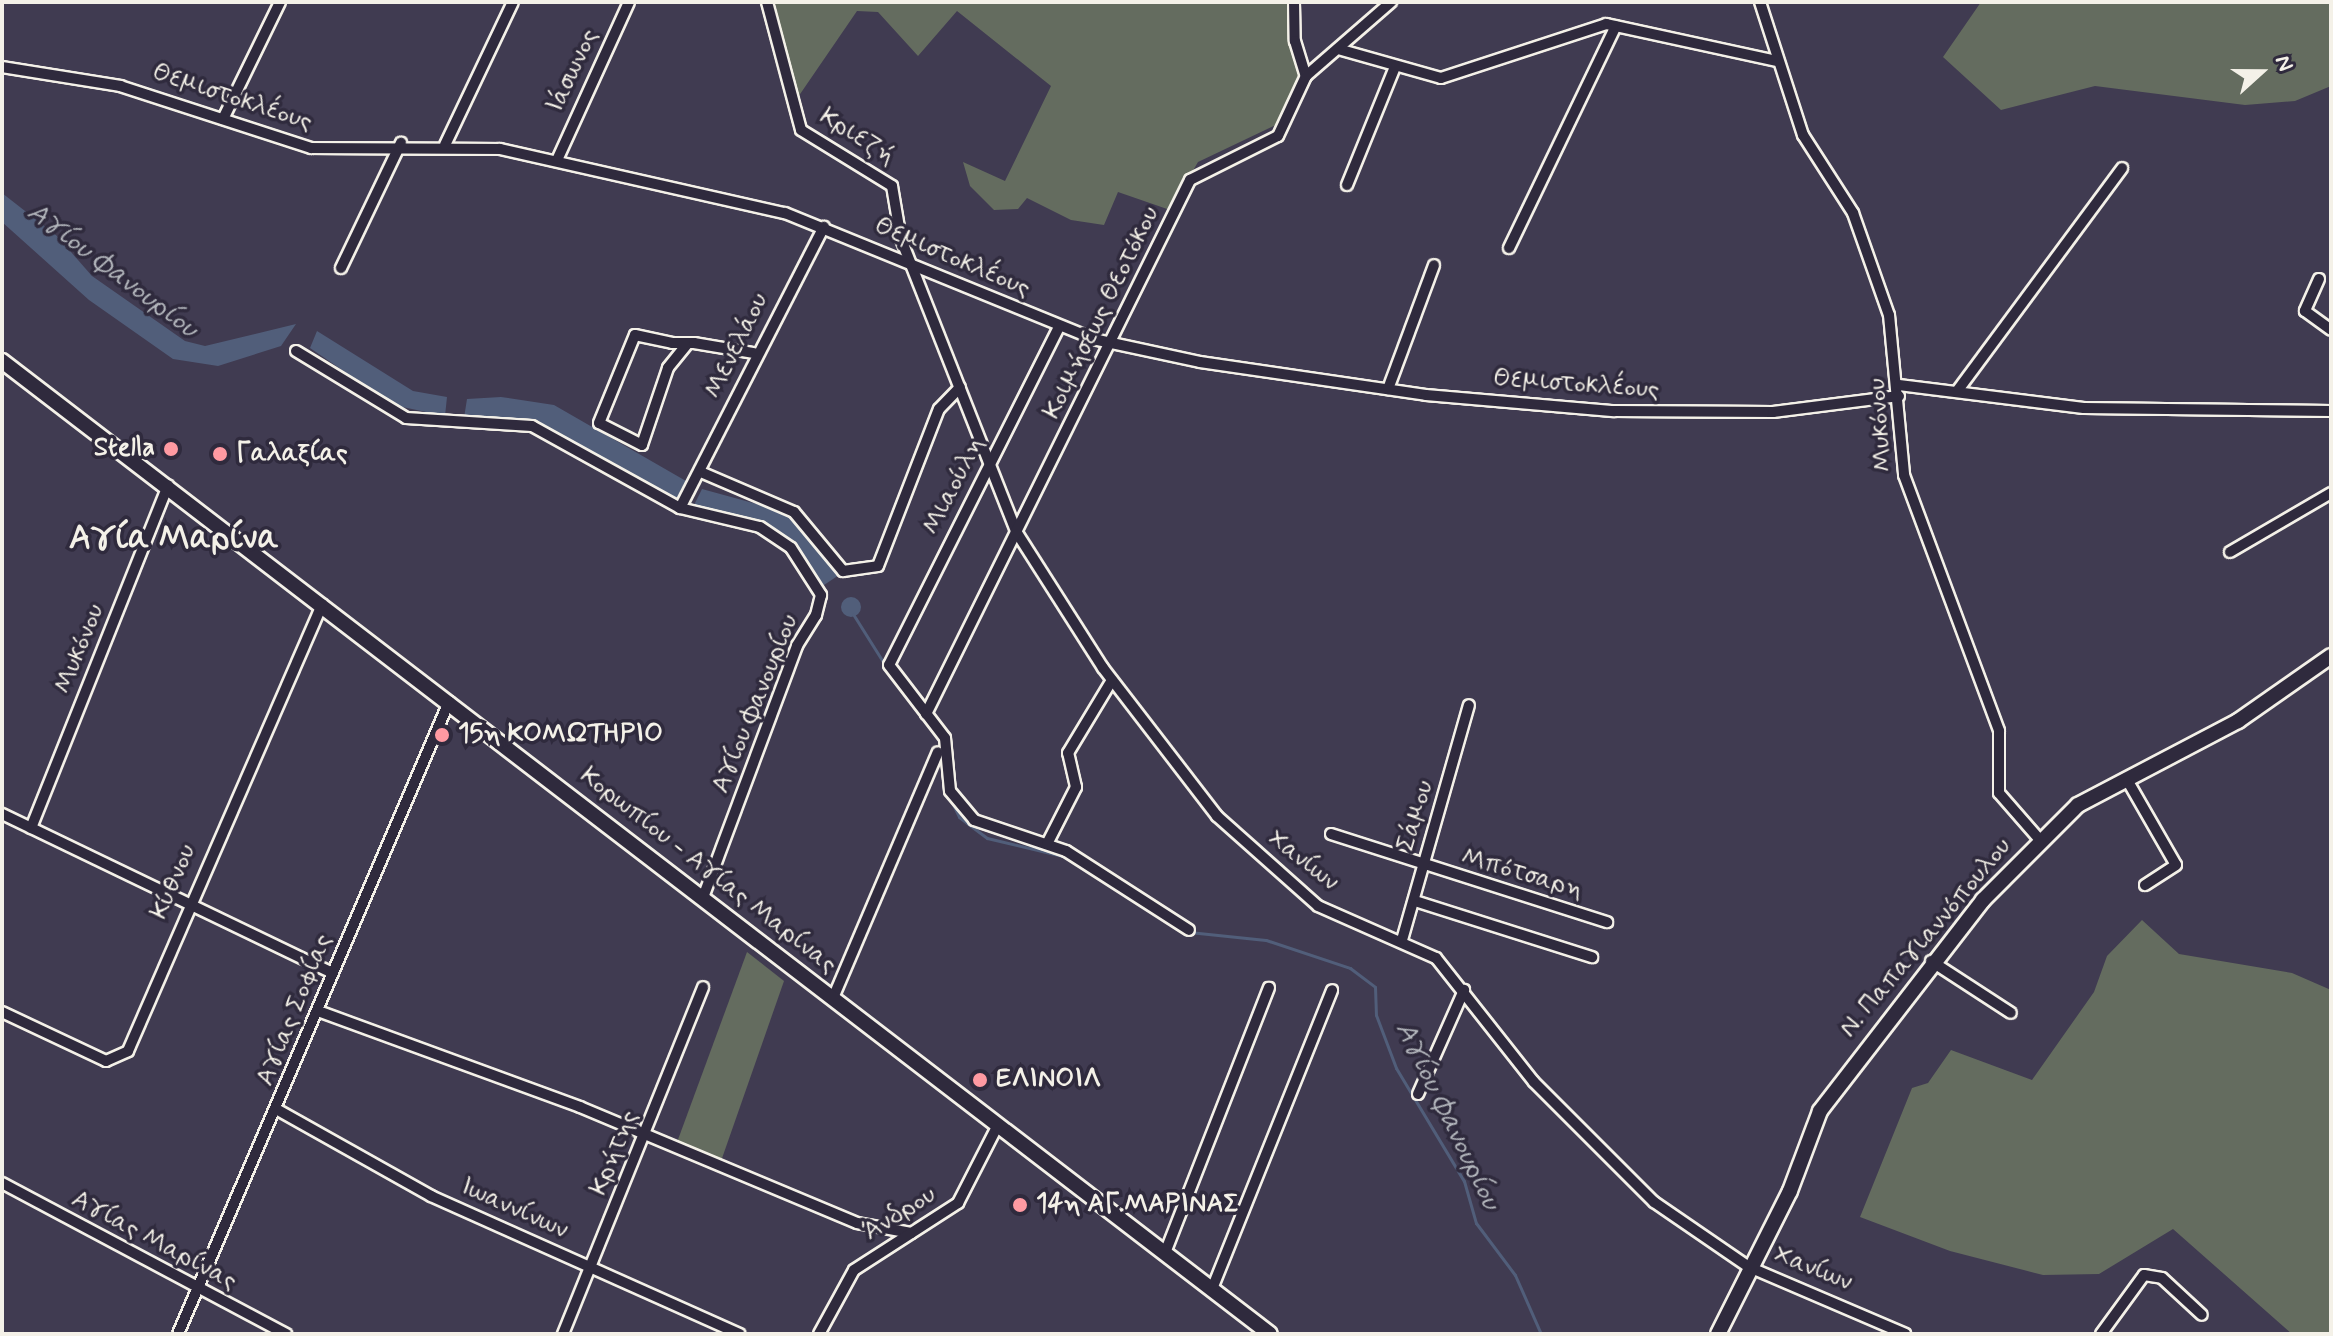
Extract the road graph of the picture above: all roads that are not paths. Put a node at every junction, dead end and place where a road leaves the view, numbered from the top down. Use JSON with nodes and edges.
{"nodes":[{"id":1,"x":280,"y":2,"type":"edge"},
{"id":2,"x":513,"y":2,"type":"edge"},
{"id":3,"x":629,"y":2,"type":"edge"},
{"id":4,"x":767,"y":2,"type":"edge"},
{"id":5,"x":1294,"y":2,"type":"edge"},
{"id":6,"x":1391,"y":2,"type":"edge"},
{"id":7,"x":1760,"y":2,"type":"edge"},
{"id":8,"x":1590,"y":25,"type":"junction"},
{"id":9,"x":1616,"y":26,"type":"junction"},
{"id":10,"x":1338,"y":49,"type":"junction"},
{"id":11,"x":1600,"y":52,"type":"junction"},
{"id":12,"x":1777,"y":61,"type":"junction"},
{"id":13,"x":2,"y":67,"type":"edge"},
{"id":14,"x":1394,"y":69,"type":"junction"},
{"id":15,"x":1306,"y":76,"type":"junction"},
{"id":16,"x":223,"y":119,"type":"junction"},
{"id":17,"x":401,"y":143,"type":"junction"},
{"id":18,"x":445,"y":145,"type":"junction"},
{"id":19,"x":558,"y":158,"type":"junction"},
{"id":20,"x":2122,"y":168,"type":"dead end"},
{"id":21,"x":1347,"y":185,"type":"dead end"},
{"id":22,"x":824,"y":227,"type":"junction"},
{"id":23,"x":1509,"y":248,"type":"dead end"},
{"id":24,"x":910,"y":263,"type":"junction"},
{"id":25,"x":1434,"y":265,"type":"dead end"},
{"id":26,"x":341,"y":268,"type":"dead end"},
{"id":27,"x":2319,"y":279,"type":"dead end"},
{"id":28,"x":1059,"y":327,"type":"junction"},
{"id":29,"x":2331,"y":330,"type":"edge"},
{"id":30,"x":688,"y":343,"type":"junction"},
{"id":31,"x":1113,"y":343,"type":"junction"},
{"id":32,"x":296,"y":351,"type":"dead end"},
{"id":33,"x":754,"y":353,"type":"junction"},
{"id":34,"x":2,"y":361,"type":"edge"},
{"id":35,"x":960,"y":387,"type":"junction"},
{"id":36,"x":1388,"y":389,"type":"junction"},
{"id":37,"x":1899,"y":390,"type":"junction"},
{"id":38,"x":1958,"y":390,"type":"junction"},
{"id":39,"x":2331,"y":411,"type":"edge"},
{"id":40,"x":990,"y":465,"type":"junction"},
{"id":41,"x":703,"y":473,"type":"junction"},
{"id":42,"x":168,"y":485,"type":"junction"},
{"id":43,"x":2331,"y":493,"type":"edge"},
{"id":44,"x":682,"y":504,"type":"junction"},
{"id":45,"x":1017,"y":533,"type":"junction"},
{"id":46,"x":2230,"y":552,"type":"dead end"},
{"id":47,"x":322,"y":604,"type":"junction"},
{"id":48,"x":2331,"y":656,"type":"edge"},
{"id":49,"x":1112,"y":680,"type":"junction"},
{"id":50,"x":449,"y":702,"type":"junction"},
{"id":51,"x":1469,"y":705,"type":"dead end"},
{"id":52,"x":926,"y":714,"type":"junction"},
{"id":53,"x":938,"y":752,"type":"dead end"},
{"id":54,"x":2126,"y":778,"type":"junction"},
{"id":55,"x":2,"y":814,"type":"edge"},
{"id":56,"x":31,"y":828,"type":"junction"},
{"id":57,"x":1331,"y":834,"type":"dead end"},
{"id":58,"x":2040,"y":840,"type":"junction"},
{"id":59,"x":1047,"y":844,"type":"junction"},
{"id":60,"x":1424,"y":868,"type":"junction"},
{"id":61,"x":2145,"y":885,"type":"dead end"},
{"id":62,"x":703,"y":898,"type":"junction"},
{"id":63,"x":1415,"y":901,"type":"junction"},
{"id":64,"x":188,"y":903,"type":"junction"},
{"id":65,"x":1607,"y":922,"type":"dead end"},
{"id":66,"x":1189,"y":930,"type":"dead end"},
{"id":67,"x":1402,"y":940,"type":"junction"},
{"id":68,"x":1592,"y":957,"type":"dead end"},
{"id":69,"x":1931,"y":961,"type":"junction"},
{"id":70,"x":333,"y":973,"type":"junction"},
{"id":71,"x":703,"y":987,"type":"dead end"},
{"id":72,"x":1269,"y":988,"type":"dead end"},
{"id":73,"x":1332,"y":990,"type":"dead end"},
{"id":74,"x":1464,"y":990,"type":"junction"},
{"id":75,"x":833,"y":998,"type":"junction"},
{"id":76,"x":318,"y":1011,"type":"junction"},
{"id":77,"x":2,"y":1012,"type":"edge"},
{"id":78,"x":2011,"y":1013,"type":"dead end"},
{"id":79,"x":1418,"y":1094,"type":"dead end"},
{"id":80,"x":278,"y":1110,"type":"junction"},
{"id":81,"x":998,"y":1125,"type":"junction"},
{"id":82,"x":647,"y":1134,"type":"junction"},
{"id":83,"x":2,"y":1183,"type":"edge"},
{"id":84,"x":911,"y":1233,"type":"junction"},
{"id":85,"x":1165,"y":1253,"type":"junction"},
{"id":86,"x":1749,"y":1267,"type":"junction"},
{"id":87,"x":593,"y":1268,"type":"junction"},
{"id":88,"x":1212,"y":1289,"type":"junction"},
{"id":89,"x":195,"y":1290,"type":"junction"},
{"id":90,"x":2202,"y":1315,"type":"dead end"},
{"id":91,"x":178,"y":1334,"type":"edge"},
{"id":92,"x":286,"y":1334,"type":"edge"},
{"id":93,"x":563,"y":1334,"type":"edge"},
{"id":94,"x":740,"y":1334,"type":"edge"},
{"id":95,"x":819,"y":1334,"type":"edge"},
{"id":96,"x":1270,"y":1334,"type":"edge"},
{"id":97,"x":1718,"y":1334,"type":"edge"},
{"id":98,"x":1905,"y":1334,"type":"edge"},
{"id":99,"x":2101,"y":1334,"type":"edge"}],
"edges":[{"from":1,"to":16,"type":"street"},
{"from":2,"to":18,"type":"street"},
{"from":3,"to":19,"type":"street","name":"Ιάσωνος"},
{"from":4,"to":24,"type":"street","name":"Κριεζή"},
{"from":5,"to":15,"type":"street"},
{"from":6,"to":10,"type":"street","name":"Κοιμήσεως Θεοτόκου"},
{"from":7,"to":12,"type":"street","name":"Μυκόνου"},
{"from":8,"to":9,"type":"street"},
{"from":8,"to":11,"type":"street"},
{"from":8,"to":14,"type":"street"},
{"from":9,"to":11,"type":"street"},
{"from":9,"to":12,"type":"street"},
{"from":10,"to":14,"type":"street"},
{"from":10,"to":15,"type":"street","name":"Κοιμήσεως Θεοτόκου"},
{"from":11,"to":23,"type":"street"},
{"from":12,"to":37,"type":"street","name":"Μυκόνου"},
{"from":13,"to":16,"type":"street","name":"Θεμιστοκλέους"},
{"from":14,"to":21,"type":"street"},
{"from":15,"to":31,"type":"street","name":"Κοιμήσεως Θεοτόκου"},
{"from":16,"to":17,"type":"street","name":"Θεμιστοκλέους"},
{"from":17,"to":18,"type":"street","name":"Θεμιστοκλέους"},
{"from":17,"to":26,"type":"street"},
{"from":18,"to":19,"type":"street","name":"Θεμιστοκλέους"},
{"from":19,"to":22,"type":"street","name":"Θεμιστοκλέους"},
{"from":20,"to":38,"type":"street"},
{"from":22,"to":24,"type":"street","name":"Θεμιστοκλέους"},
{"from":22,"to":33,"type":"street","name":"Μενελάου"},
{"from":24,"to":28,"type":"street","name":"Θεμιστοκλέους"},
{"from":24,"to":35,"type":"street","name":"Χανίων"},
{"from":25,"to":36,"type":"street"},
{"from":27,"to":29,"type":"street"},
{"from":28,"to":31,"type":"street","name":"Θεμιστοκλέους"},
{"from":28,"to":40,"type":"street","name":"Μιαούλη"},
{"from":30,"to":30,"type":"street"},
{"from":30,"to":33,"type":"street"},
{"from":31,"to":36,"type":"street","name":"Θεμιστοκλέους"},
{"from":31,"to":45,"type":"street","name":"Κοιμήσεως Θεοτόκου"},
{"from":32,"to":44,"type":"street","name":"Αγίου Φανουρίου"},
{"from":33,"to":41,"type":"street","name":"Μενελάου"},
{"from":34,"to":42,"type":"main road","name":"Κορωπίου - Αγίας Μαρίνας"},
{"from":35,"to":40,"type":"street","name":"Χανίων"},
{"from":35,"to":41,"type":"street"},
{"from":36,"to":37,"type":"street","name":"Θεμιστοκλέους"},
{"from":37,"to":38,"type":"street","name":"Θεμιστοκλέους"},
{"from":37,"to":58,"type":"street","name":"Μυκόνου"},
{"from":38,"to":39,"type":"street","name":"Θεμιστοκλέους"},
{"from":40,"to":45,"type":"street","name":"Χανίων"},
{"from":40,"to":52,"type":"street","name":"Μιαούλη"},
{"from":41,"to":44,"type":"street","name":"Μενελάου"},
{"from":42,"to":47,"type":"main road","name":"Κορωπίου - Αγίας Μαρίνας"},
{"from":42,"to":56,"type":"street","name":"Μυκόνου"},
{"from":43,"to":46,"type":"street"},
{"from":44,"to":62,"type":"street","name":"Αγίου Φανουρίου"},
{"from":45,"to":49,"type":"street","name":"Χανίων"},
{"from":45,"to":52,"type":"street","name":"Κοιμήσεως Θεοτόκου"},
{"from":47,"to":50,"type":"main road","name":"Κορωπίου - Αγίας Μαρίνας"},
{"from":47,"to":64,"type":"street","name":"Κύθνου"},
{"from":48,"to":54,"type":"main road","name":"Ν. Παπαγιαννόπουλου"},
{"from":49,"to":59,"type":"street"},
{"from":49,"to":67,"type":"street","name":"Χανίων"},
{"from":50,"to":62,"type":"main road","name":"Κορωπίου - Αγίας Μαρίνας"},
{"from":50,"to":70,"type":"street","name":"Αγίας Σοφίας"},
{"from":51,"to":60,"type":"street","name":"Σάμου"},
{"from":52,"to":59,"type":"street"},
{"from":53,"to":75,"type":"street"},
{"from":54,"to":58,"type":"main road","name":"Ν. Παπαγιαννόπουλου"},
{"from":54,"to":61,"type":"street"},
{"from":55,"to":56,"type":"street"},
{"from":56,"to":64,"type":"street"},
{"from":57,"to":60,"type":"street","name":"Μπότσαρη"},
{"from":58,"to":69,"type":"main road","name":"Ν. Παπαγιαννόπουλου"},
{"from":59,"to":66,"type":"street"},
{"from":60,"to":63,"type":"street","name":"Σάμου"},
{"from":60,"to":65,"type":"street","name":"Μπότσαρη"},
{"from":62,"to":75,"type":"main road","name":"Κορωπίου - Αγίας Μαρίνας"},
{"from":63,"to":67,"type":"street","name":"Σάμου"},
{"from":63,"to":68,"type":"street"},
{"from":64,"to":70,"type":"street"},
{"from":64,"to":77,"type":"street","name":"Κύθνου"},
{"from":67,"to":74,"type":"street","name":"Χανίων"},
{"from":69,"to":78,"type":"street"},
{"from":69,"to":86,"type":"main road","name":"Ν. Παπαγιαννόπουλου"},
{"from":70,"to":76,"type":"street","name":"Αγίας Σοφίας"},
{"from":71,"to":82,"type":"street","name":"Κρήτης"},
{"from":72,"to":85,"type":"street"},
{"from":73,"to":88,"type":"street"},
{"from":74,"to":79,"type":"street"},
{"from":74,"to":86,"type":"street","name":"Χανίων"},
{"from":75,"to":81,"type":"main road","name":"Κορωπίου - Αγίας Μαρίνας"},
{"from":76,"to":80,"type":"street","name":"Αγίας Σοφίας"},
{"from":76,"to":82,"type":"street"},
{"from":80,"to":87,"type":"street","name":"Ιωαννίνων"},
{"from":80,"to":89,"type":"street","name":"Αγίας Σοφίας"},
{"from":81,"to":84,"type":"street","name":"Άνδρου"},
{"from":81,"to":85,"type":"main road","name":"Κορωπίου - Αγίας Μαρίνας"},
{"from":82,"to":84,"type":"street"},
{"from":82,"to":87,"type":"street","name":"Κρήτης"},
{"from":83,"to":89,"type":"street","name":"Αγίας Μαρίνας"},
{"from":84,"to":95,"type":"street","name":"Άνδρου"},
{"from":85,"to":88,"type":"main road","name":"Κορωπίου - Αγίας Μαρίνας"},
{"from":86,"to":97,"type":"main road","name":"Ν. Παπαγιαννόπουλου"},
{"from":86,"to":98,"type":"street","name":"Χανίων"},
{"from":87,"to":93,"type":"street","name":"Κρήτης"},
{"from":87,"to":94,"type":"street","name":"Ιωαννίνων"},
{"from":88,"to":96,"type":"main road","name":"Κορωπίου - Αγίας Μαρίνας"},
{"from":89,"to":91,"type":"street","name":"Αγίας Σοφίας"},
{"from":89,"to":92,"type":"street","name":"Αγίας Μαρίνας"},
{"from":90,"to":99,"type":"street"}]}
